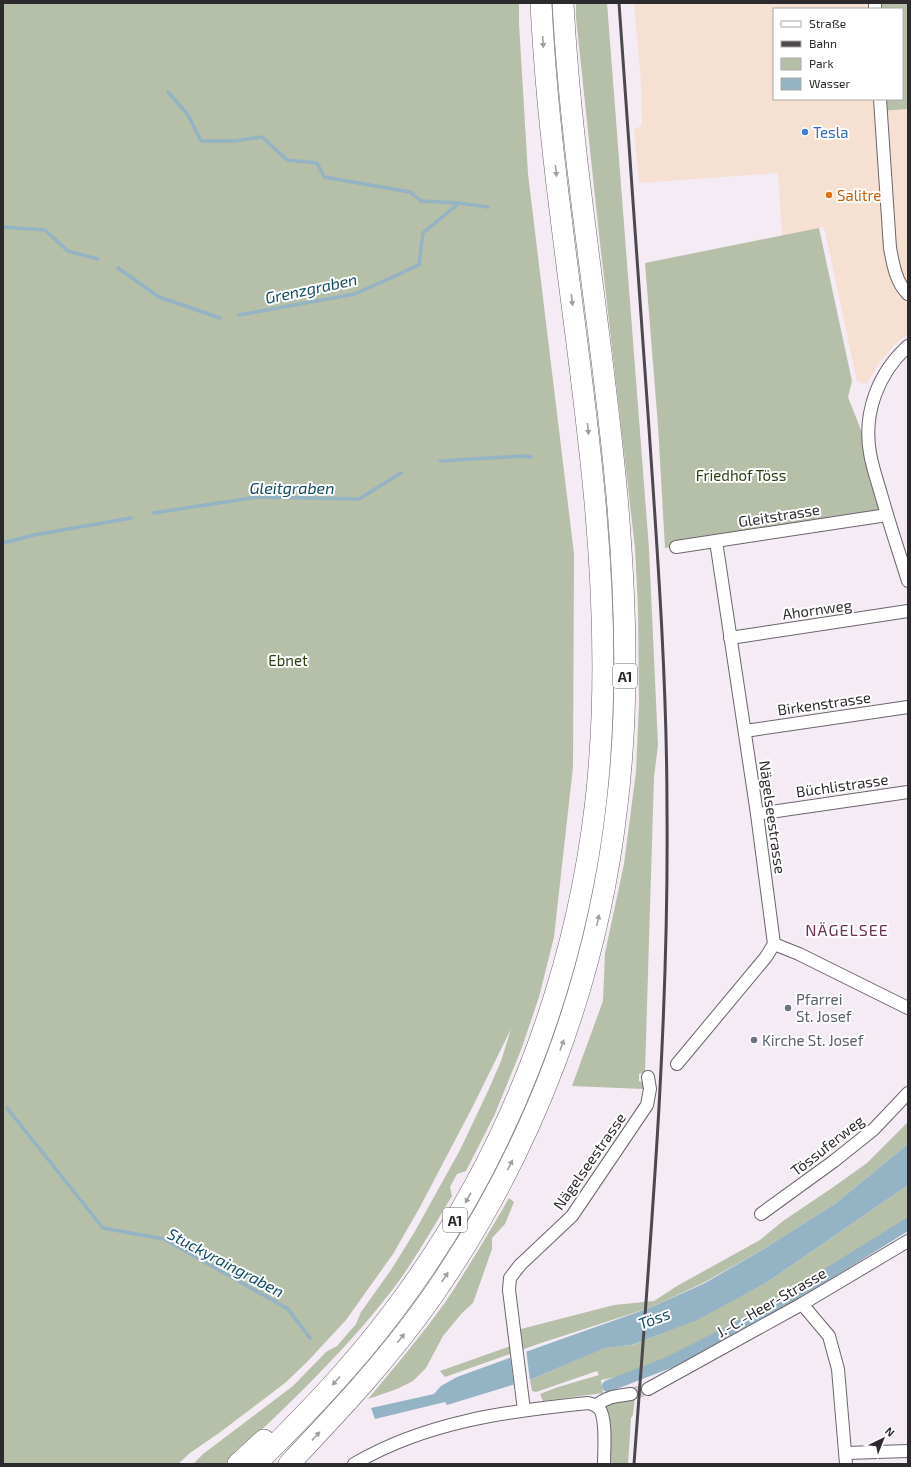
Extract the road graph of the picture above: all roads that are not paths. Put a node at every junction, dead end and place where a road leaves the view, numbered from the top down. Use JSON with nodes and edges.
{"nodes":[{"id":1,"x":541,"y":3,"type":"edge"},
{"id":2,"x":563,"y":3,"type":"edge"},
{"id":3,"x":880,"y":100,"type":"edge"},
{"id":4,"x":908,"y":294,"type":"edge"},
{"id":5,"x":908,"y":346,"type":"edge"},
{"id":6,"x":887,"y":515,"type":"junction"},
{"id":7,"x":716,"y":541,"type":"junction"},
{"id":8,"x":676,"y":547,"type":"dead end"},
{"id":9,"x":908,"y":581,"type":"edge"},
{"id":10,"x":908,"y":611,"type":"edge"},
{"id":11,"x":730,"y":638,"type":"junction"},
{"id":12,"x":908,"y":707,"type":"edge"},
{"id":13,"x":745,"y":731,"type":"junction"},
{"id":14,"x":908,"y":792,"type":"edge"},
{"id":15,"x":757,"y":814,"type":"junction"},
{"id":16,"x":774,"y":944,"type":"junction"},
{"id":17,"x":908,"y":1008,"type":"edge"},
{"id":18,"x":677,"y":1064,"type":"dead end"},
{"id":19,"x":648,"y":1077,"type":"dead end"},
{"id":20,"x":908,"y":1093,"type":"edge"},
{"id":21,"x":761,"y":1214,"type":"dead end"},
{"id":22,"x":908,"y":1240,"type":"edge"},
{"id":23,"x":802,"y":1304,"type":"junction"},
{"id":24,"x":648,"y":1389,"type":"tunnel mouth"},
{"id":25,"x":631,"y":1394,"type":"tunnel mouth"},
{"id":26,"x":315,"y":1404,"type":"junction"},
{"id":27,"x":596,"y":1406,"type":"junction"},
{"id":28,"x":524,"y":1410,"type":"junction"},
{"id":29,"x":908,"y":1451,"type":"edge"},
{"id":30,"x":846,"y":1458,"type":"edge"},
{"id":31,"x":238,"y":1464,"type":"edge"},
{"id":32,"x":256,"y":1464,"type":"edge"},
{"id":33,"x":288,"y":1464,"type":"edge"},
{"id":34,"x":354,"y":1464,"type":"edge"},
{"id":35,"x":604,"y":1464,"type":"edge"}],
"edges":[{"from":1,"to":26,"type":"highway","number":"A1","one_way":true},
{"from":33,"to":2,"type":"highway","number":"A1","one_way":true},
{"from":3,"to":4,"type":"street"},
{"from":5,"to":6,"type":"street"},
{"from":6,"to":7,"type":"street","name":"Gleitstrasse"},
{"from":6,"to":9,"type":"street"},
{"from":7,"to":8,"type":"street","name":"Gleitstrasse"},
{"from":7,"to":11,"type":"street","name":"Nägelseestrasse"},
{"from":10,"to":11,"type":"street","name":"Ahornweg"},
{"from":11,"to":13,"type":"street","name":"Nägelseestrasse"},
{"from":12,"to":13,"type":"street","name":"Birkenstrasse"},
{"from":13,"to":15,"type":"street","name":"Nägelseestrasse"},
{"from":14,"to":15,"type":"street","name":"Büchlistrasse"},
{"from":15,"to":16,"type":"street","name":"Nägelseestrasse"},
{"from":16,"to":17,"type":"street"},
{"from":16,"to":18,"type":"street"},
{"from":19,"to":28,"type":"street","name":"Nägelseestrasse"},
{"from":20,"to":21,"type":"street","name":"Tössuferweg"},
{"from":22,"to":23,"type":"street","name":"J.-C.-Heer-Strasse"},
{"from":23,"to":24,"type":"street","name":"J.-C.-Heer-Strasse"},
{"from":23,"to":30,"type":"street"},
{"from":25,"to":27,"type":"street"},
{"from":26,"to":31,"type":"highway","number":"A1"},
{"from":26,"to":32,"type":"highway","number":"A1"},
{"from":27,"to":28,"type":"street"},
{"from":27,"to":35,"type":"street"},
{"from":28,"to":34,"type":"street"},
{"from":29,"to":30,"type":"street"}]}
